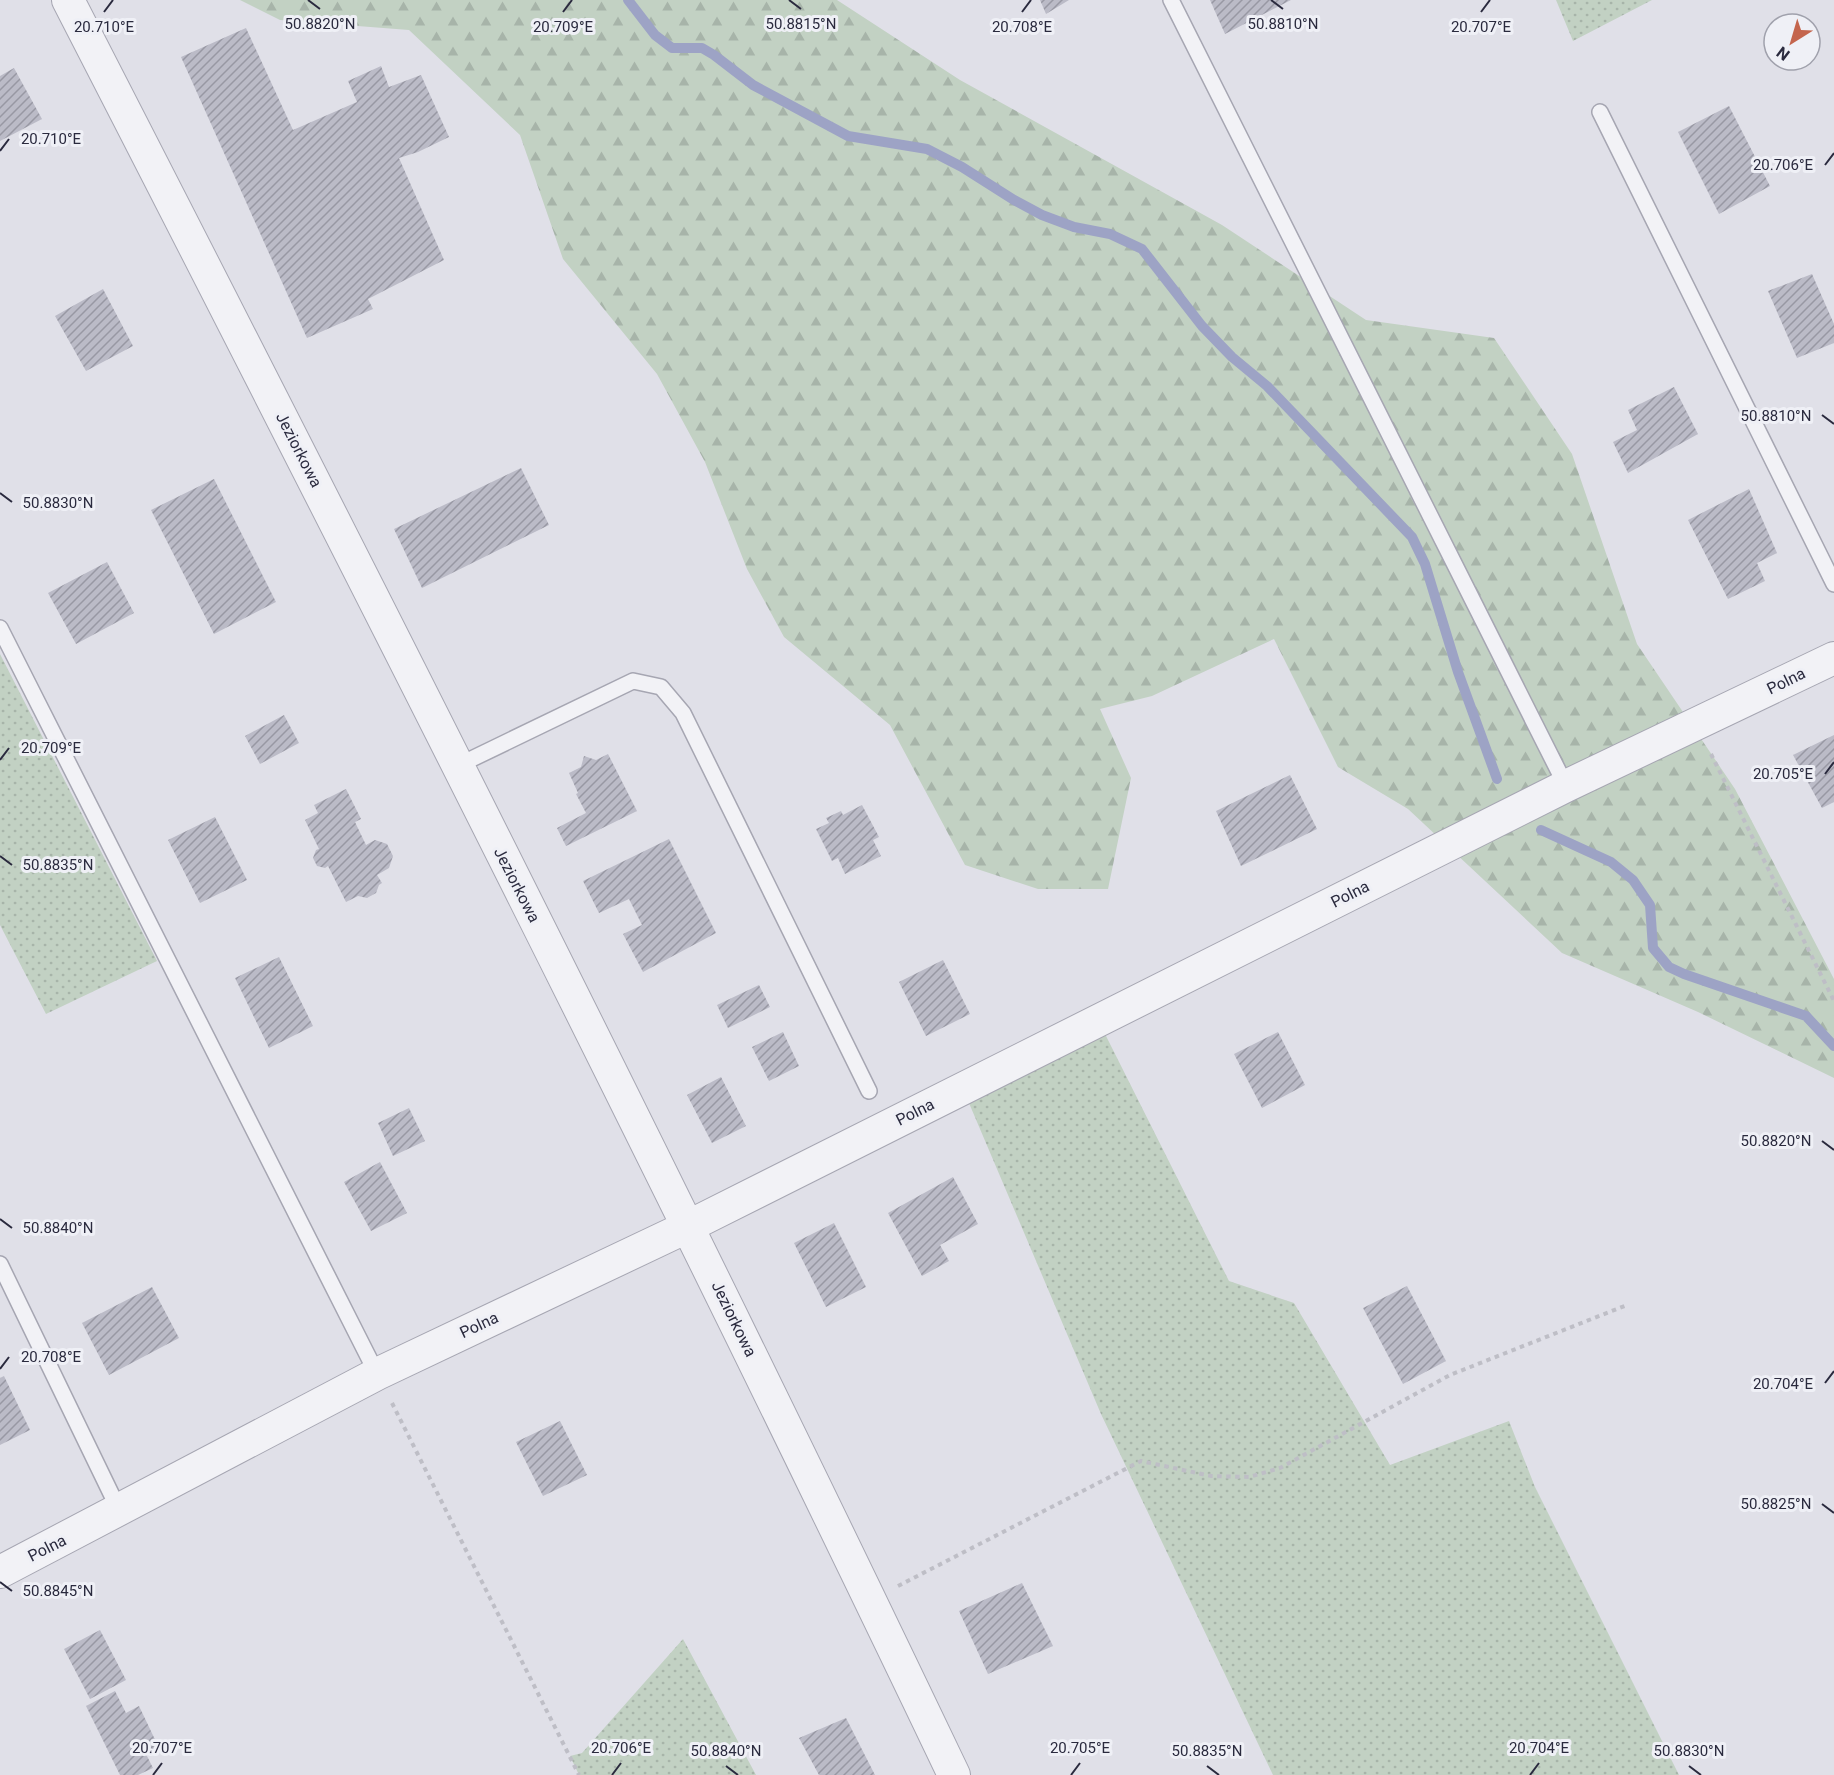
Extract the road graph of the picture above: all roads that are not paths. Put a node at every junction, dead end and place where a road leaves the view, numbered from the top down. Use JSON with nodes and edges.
{"nodes":[{"id":1,"x":68,"y":0,"type":"edge"},
{"id":2,"x":1171,"y":0,"type":"edge"},
{"id":3,"x":1600,"y":112,"type":"dead end"},
{"id":4,"x":1834,"y":584,"type":"edge"},
{"id":5,"x":0,"y":628,"type":"edge"},
{"id":6,"x":1834,"y":658,"type":"edge"},
{"id":7,"x":457,"y":766,"type":"junction"},
{"id":8,"x":1566,"y":786,"type":"junction"},
{"id":9,"x":869,"y":1091,"type":"dead end"},
{"id":10,"x":688,"y":1226,"type":"junction"},
{"id":11,"x":0,"y":1264,"type":"edge"},
{"id":12,"x":377,"y":1374,"type":"junction"},
{"id":13,"x":119,"y":1510,"type":"junction"},
{"id":14,"x":0,"y":1572,"type":"edge"},
{"id":15,"x":954,"y":1775,"type":"edge"}],
"edges":[{"from":1,"to":7,"type":"street","name":"Jeziorkowa"},
{"from":2,"to":8,"type":"lane"},
{"from":3,"to":4,"type":"lane"},
{"from":5,"to":12,"type":"lane"},
{"from":6,"to":8,"type":"street","name":"Polna"},
{"from":7,"to":9,"type":"lane"},
{"from":7,"to":10,"type":"street","name":"Jeziorkowa"},
{"from":8,"to":10,"type":"street","name":"Polna"},
{"from":10,"to":12,"type":"street","name":"Polna"},
{"from":10,"to":15,"type":"street","name":"Jeziorkowa"},
{"from":11,"to":13,"type":"lane"},
{"from":12,"to":13,"type":"street","name":"Polna"},
{"from":13,"to":14,"type":"street","name":"Polna"}]}
